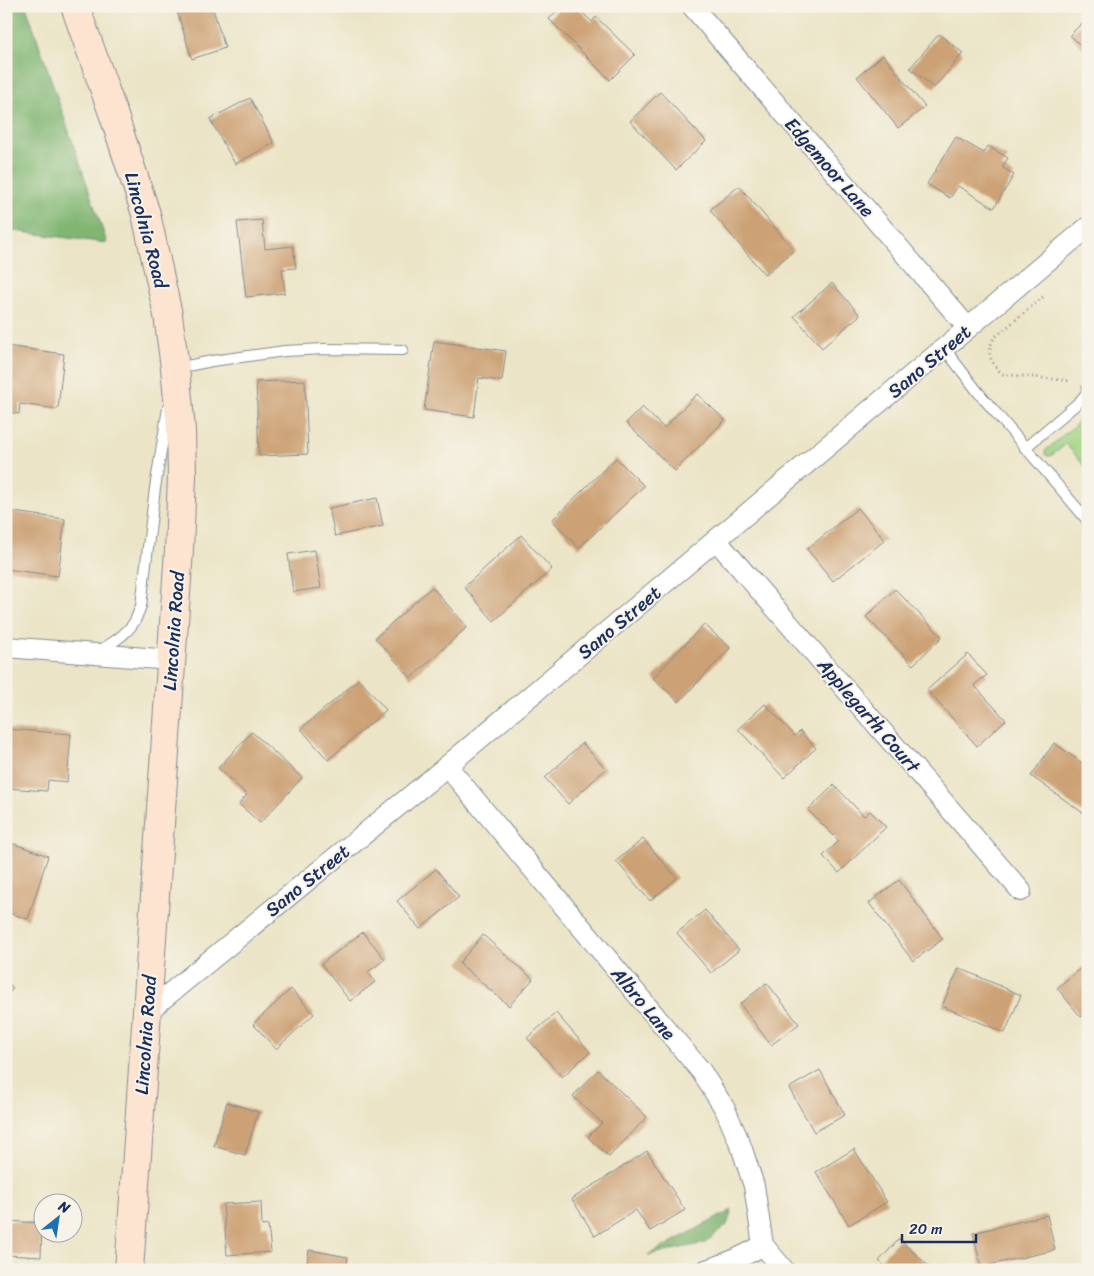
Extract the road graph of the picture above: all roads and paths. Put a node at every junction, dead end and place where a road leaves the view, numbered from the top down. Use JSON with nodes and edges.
{"nodes":[{"id":1,"x":75,"y":6,"type":"edge"},
{"id":2,"x":692,"y":6,"type":"edge"},
{"id":3,"x":1088,"y":227,"type":"edge"},
{"id":4,"x":1043,"y":297,"type":"dead end"},
{"id":5,"x":968,"y":328,"type":"junction"},
{"id":6,"x":944,"y":348,"type":"junction"},
{"id":7,"x":402,"y":350,"type":"dead end"},
{"id":8,"x":175,"y":368,"type":"junction"},
{"id":9,"x":1073,"y":381,"type":"dead end"},
{"id":10,"x":1088,"y":385,"type":"edge"},
{"id":11,"x":1025,"y":448,"type":"junction"},
{"id":12,"x":1088,"y":522,"type":"edge"},
{"id":13,"x":716,"y":540,"type":"junction"},
{"id":14,"x":6,"y":647,"type":"edge"},
{"id":15,"x":94,"y":654,"type":"junction"},
{"id":16,"x":171,"y":660,"type":"junction"},
{"id":17,"x":447,"y":766,"type":"junction"},
{"id":18,"x":1021,"y":891,"type":"dead end"},
{"id":19,"x":146,"y":1012,"type":"junction"},
{"id":20,"x":763,"y":1245,"type":"junction"},
{"id":21,"x":129,"y":1270,"type":"edge"},
{"id":22,"x":706,"y":1270,"type":"edge"},
{"id":23,"x":784,"y":1270,"type":"edge"}],
"edges":[{"from":1,"to":8,"type":"main road","name":"Lincolnia Road"},
{"from":2,"to":5,"type":"street","name":"Edgemoor Lane"},
{"from":3,"to":5,"type":"street","name":"Sano Street"},
{"from":4,"to":9,"type":"path"},
{"from":5,"to":6,"type":"street","name":"Sano Street"},
{"from":6,"to":11,"type":"lane"},
{"from":6,"to":13,"type":"street","name":"Sano Street"},
{"from":7,"to":8,"type":"lane"},
{"from":8,"to":15,"type":"lane"},
{"from":8,"to":16,"type":"main road","name":"Lincolnia Road"},
{"from":10,"to":11,"type":"lane"},
{"from":11,"to":12,"type":"lane"},
{"from":13,"to":17,"type":"street","name":"Sano Street"},
{"from":13,"to":18,"type":"street","name":"Applegarth Court"},
{"from":14,"to":15,"type":"street"},
{"from":15,"to":16,"type":"street"},
{"from":16,"to":19,"type":"main road","name":"Lincolnia Road"},
{"from":17,"to":19,"type":"street","name":"Sano Street"},
{"from":17,"to":20,"type":"street","name":"Albro Lane"},
{"from":19,"to":21,"type":"main road","name":"Lincolnia Road"},
{"from":20,"to":22,"type":"street"},
{"from":20,"to":23,"type":"street"}]}
